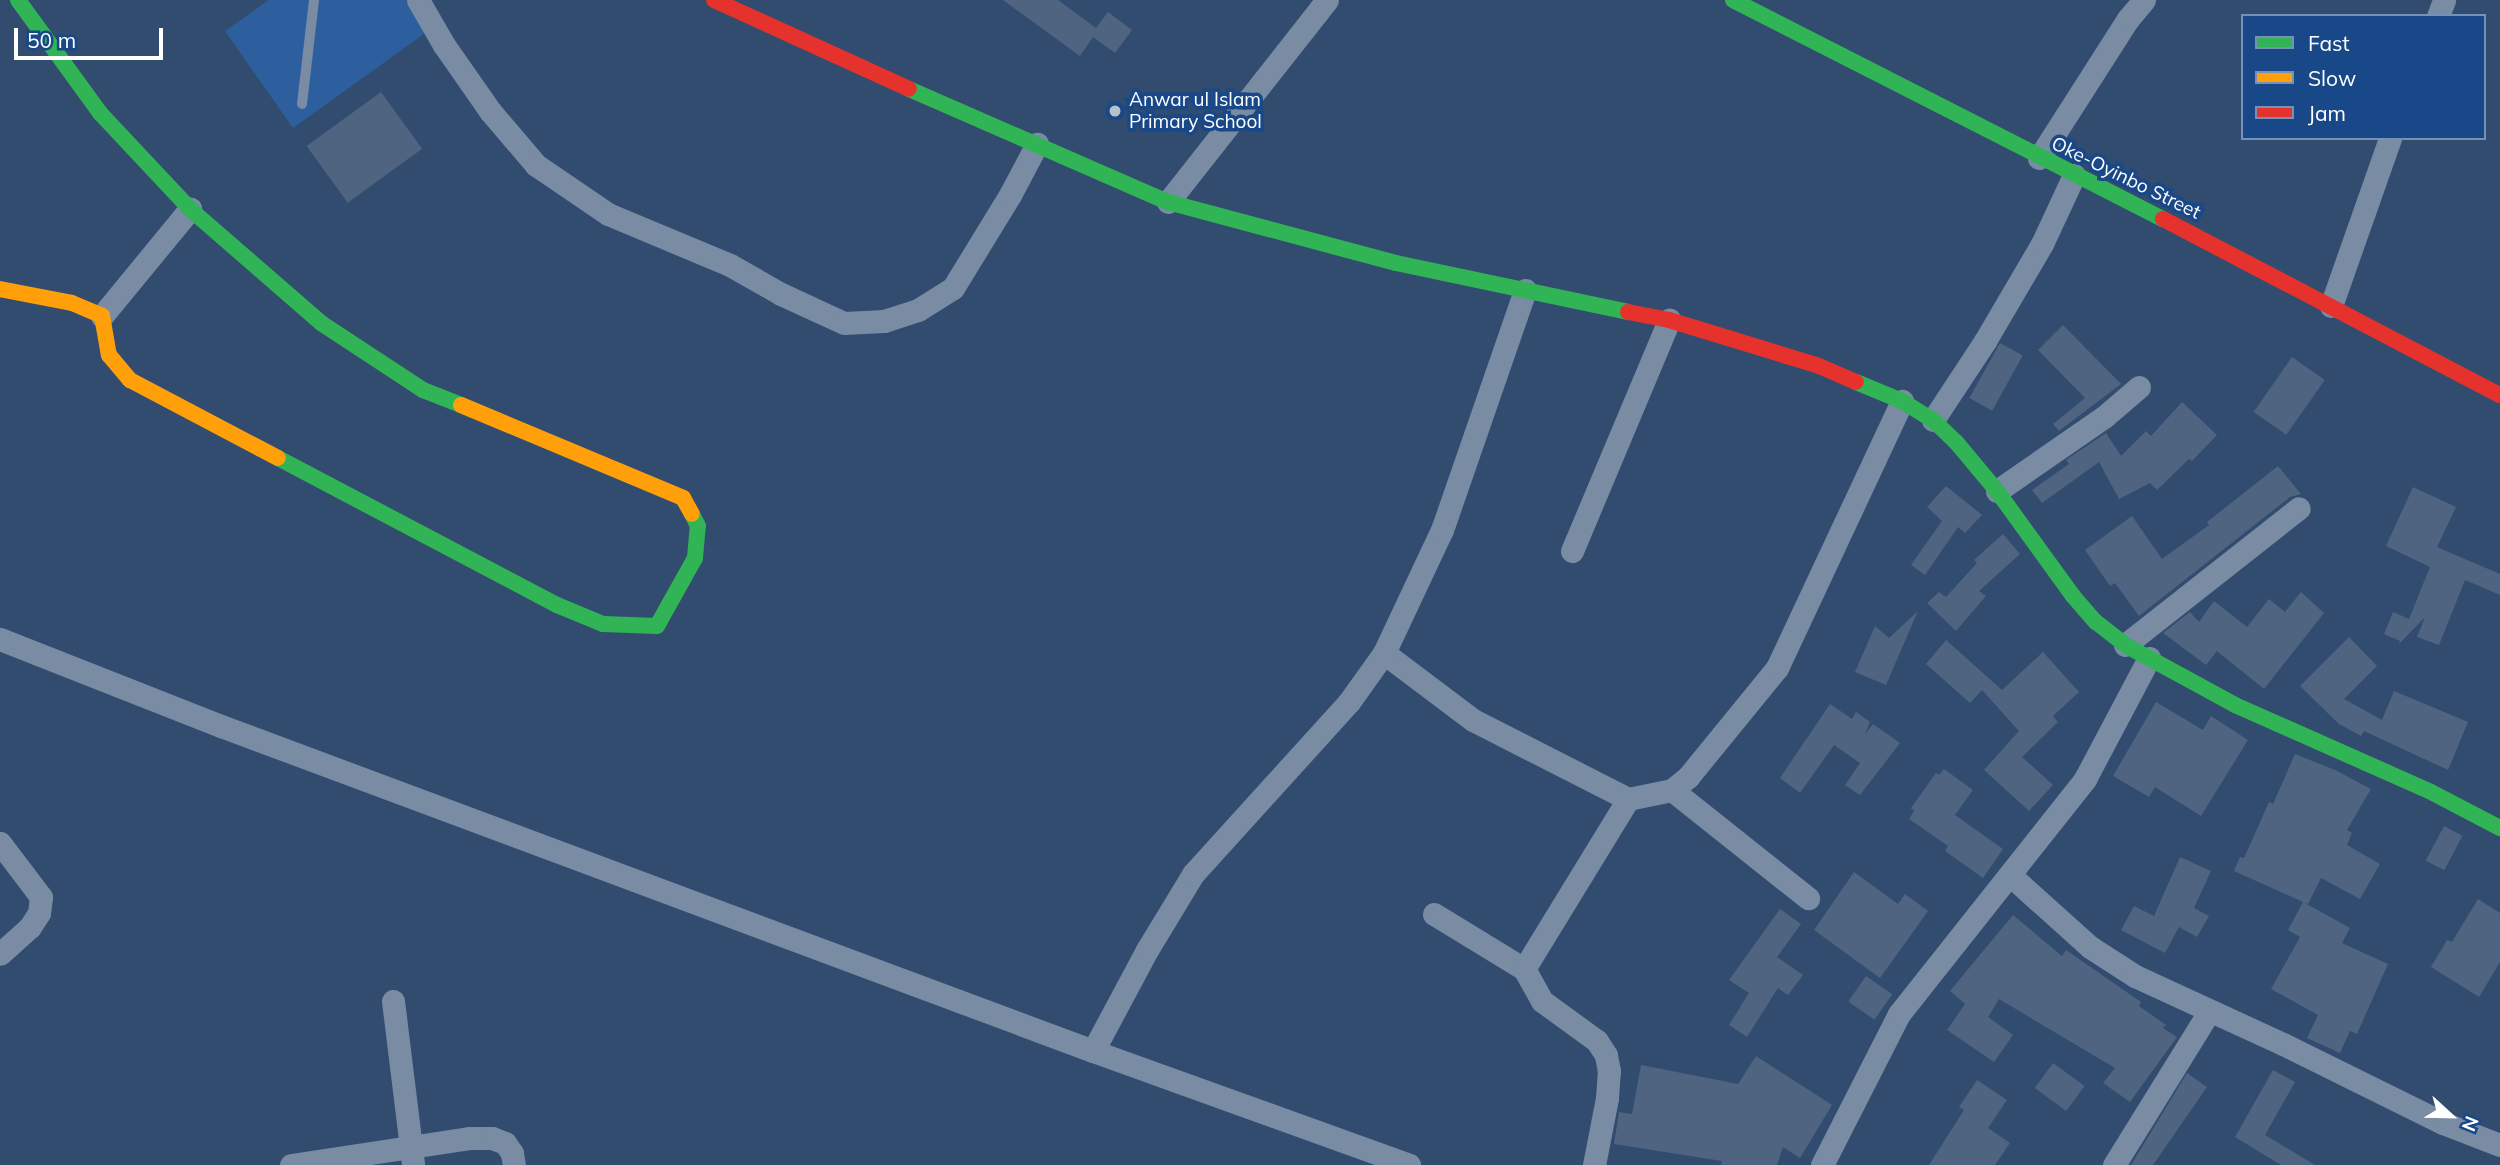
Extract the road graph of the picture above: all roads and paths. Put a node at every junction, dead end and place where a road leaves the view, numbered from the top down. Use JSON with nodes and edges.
{"nodes":[{"id":1,"x":15,"y":0,"type":"edge"},
{"id":2,"x":314,"y":0,"type":"edge"},
{"id":3,"x":418,"y":0,"type":"edge"},
{"id":4,"x":714,"y":0,"type":"edge"},
{"id":5,"x":1327,"y":0,"type":"edge"},
{"id":6,"x":1733,"y":0,"type":"edge"},
{"id":7,"x":2144,"y":0,"type":"edge"},
{"id":8,"x":0,"y":4,"type":"edge"},
{"id":9,"x":302,"y":104,"type":"dead end"},
{"id":10,"x":2389,"y":140,"type":"edge"},
{"id":11,"x":1037,"y":144,"type":"junction"},
{"id":12,"x":2039,"y":158,"type":"junction"},
{"id":13,"x":2074,"y":176,"type":"junction"},
{"id":14,"x":1168,"y":202,"type":"junction"},
{"id":15,"x":190,"y":209,"type":"junction"},
{"id":16,"x":0,"y":289,"type":"edge"},
{"id":17,"x":1525,"y":289,"type":"junction"},
{"id":18,"x":2331,"y":306,"type":"junction"},
{"id":19,"x":102,"y":316,"type":"junction"},
{"id":20,"x":1669,"y":320,"type":"junction"},
{"id":21,"x":2139,"y":387,"type":"dead end"},
{"id":22,"x":2500,"y":395,"type":"edge"},
{"id":23,"x":1902,"y":401,"type":"junction"},
{"id":24,"x":1933,"y":420,"type":"junction"},
{"id":25,"x":1997,"y":491,"type":"junction"},
{"id":26,"x":2299,"y":508,"type":"dead end"},
{"id":27,"x":1572,"y":551,"type":"dead end"},
{"id":28,"x":0,"y":639,"type":"edge"},
{"id":29,"x":2125,"y":645,"type":"junction"},
{"id":30,"x":1384,"y":653,"type":"junction"},
{"id":31,"x":2148,"y":658,"type":"junction"},
{"id":32,"x":1672,"y":790,"type":"junction"},
{"id":33,"x":1628,"y":799,"type":"junction"},
{"id":34,"x":2500,"y":828,"type":"edge"},
{"id":35,"x":0,"y":843,"type":"edge"},
{"id":36,"x":2010,"y":875,"type":"junction"},
{"id":37,"x":1808,"y":898,"type":"dead end"},
{"id":38,"x":1434,"y":914,"type":"dead end"},
{"id":39,"x":0,"y":954,"type":"edge"},
{"id":40,"x":1524,"y":969,"type":"junction"},
{"id":41,"x":393,"y":1000,"type":"dead end"},
{"id":42,"x":2209,"y":1012,"type":"junction"},
{"id":43,"x":1093,"y":1051,"type":"junction"},
{"id":44,"x":2500,"y":1145,"type":"edge"},
{"id":45,"x":412,"y":1156,"type":"edge"},
{"id":46,"x":291,"y":1165,"type":"edge"},
{"id":47,"x":514,"y":1165,"type":"edge"},
{"id":48,"x":1409,"y":1165,"type":"edge"},
{"id":49,"x":1594,"y":1165,"type":"edge"},
{"id":50,"x":1822,"y":1165,"type":"edge"},
{"id":51,"x":2113,"y":1165,"type":"edge"}],
"edges":[{"from":1,"to":8,"type":"street"},
{"from":1,"to":15,"type":"street"},
{"from":2,"to":9,"type":"lane"},
{"from":3,"to":11,"type":"street"},
{"from":4,"to":11,"type":"street"},
{"from":5,"to":14,"type":"street"},
{"from":6,"to":12,"type":"street","name":"Oke-Oyinbo Street"},
{"from":7,"to":12,"type":"street"},
{"from":10,"to":18,"type":"street"},
{"from":11,"to":14,"type":"street"},
{"from":12,"to":13,"type":"street","name":"Oke-Oyinbo Street"},
{"from":13,"to":18,"type":"street","name":"Oke-Oyinbo Street"},
{"from":13,"to":24,"type":"street"},
{"from":14,"to":17,"type":"street"},
{"from":15,"to":19,"type":"street"},
{"from":15,"to":19,"type":"street"},
{"from":16,"to":19,"type":"street"},
{"from":17,"to":20,"type":"street"},
{"from":17,"to":30,"type":"street"},
{"from":18,"to":22,"type":"street","name":"Oke-Oyinbo Street"},
{"from":20,"to":23,"type":"street"},
{"from":20,"to":27,"type":"street"},
{"from":21,"to":25,"type":"street"},
{"from":23,"to":24,"type":"street"},
{"from":23,"to":32,"type":"street"},
{"from":24,"to":25,"type":"street"},
{"from":25,"to":29,"type":"street"},
{"from":26,"to":29,"type":"street"},
{"from":28,"to":43,"type":"street"},
{"from":29,"to":31,"type":"street"},
{"from":30,"to":33,"type":"street"},
{"from":30,"to":43,"type":"street"},
{"from":31,"to":34,"type":"street"},
{"from":31,"to":36,"type":"street"},
{"from":32,"to":33,"type":"street"},
{"from":32,"to":37,"type":"street"},
{"from":33,"to":40,"type":"street"},
{"from":35,"to":39,"type":"street"},
{"from":36,"to":42,"type":"street"},
{"from":36,"to":50,"type":"street"},
{"from":38,"to":40,"type":"street"},
{"from":40,"to":49,"type":"street"},
{"from":41,"to":45,"type":"street"},
{"from":42,"to":44,"type":"street"},
{"from":42,"to":51,"type":"street"},
{"from":43,"to":48,"type":"street"},
{"from":45,"to":46,"type":"street"},
{"from":45,"to":47,"type":"street"}]}
